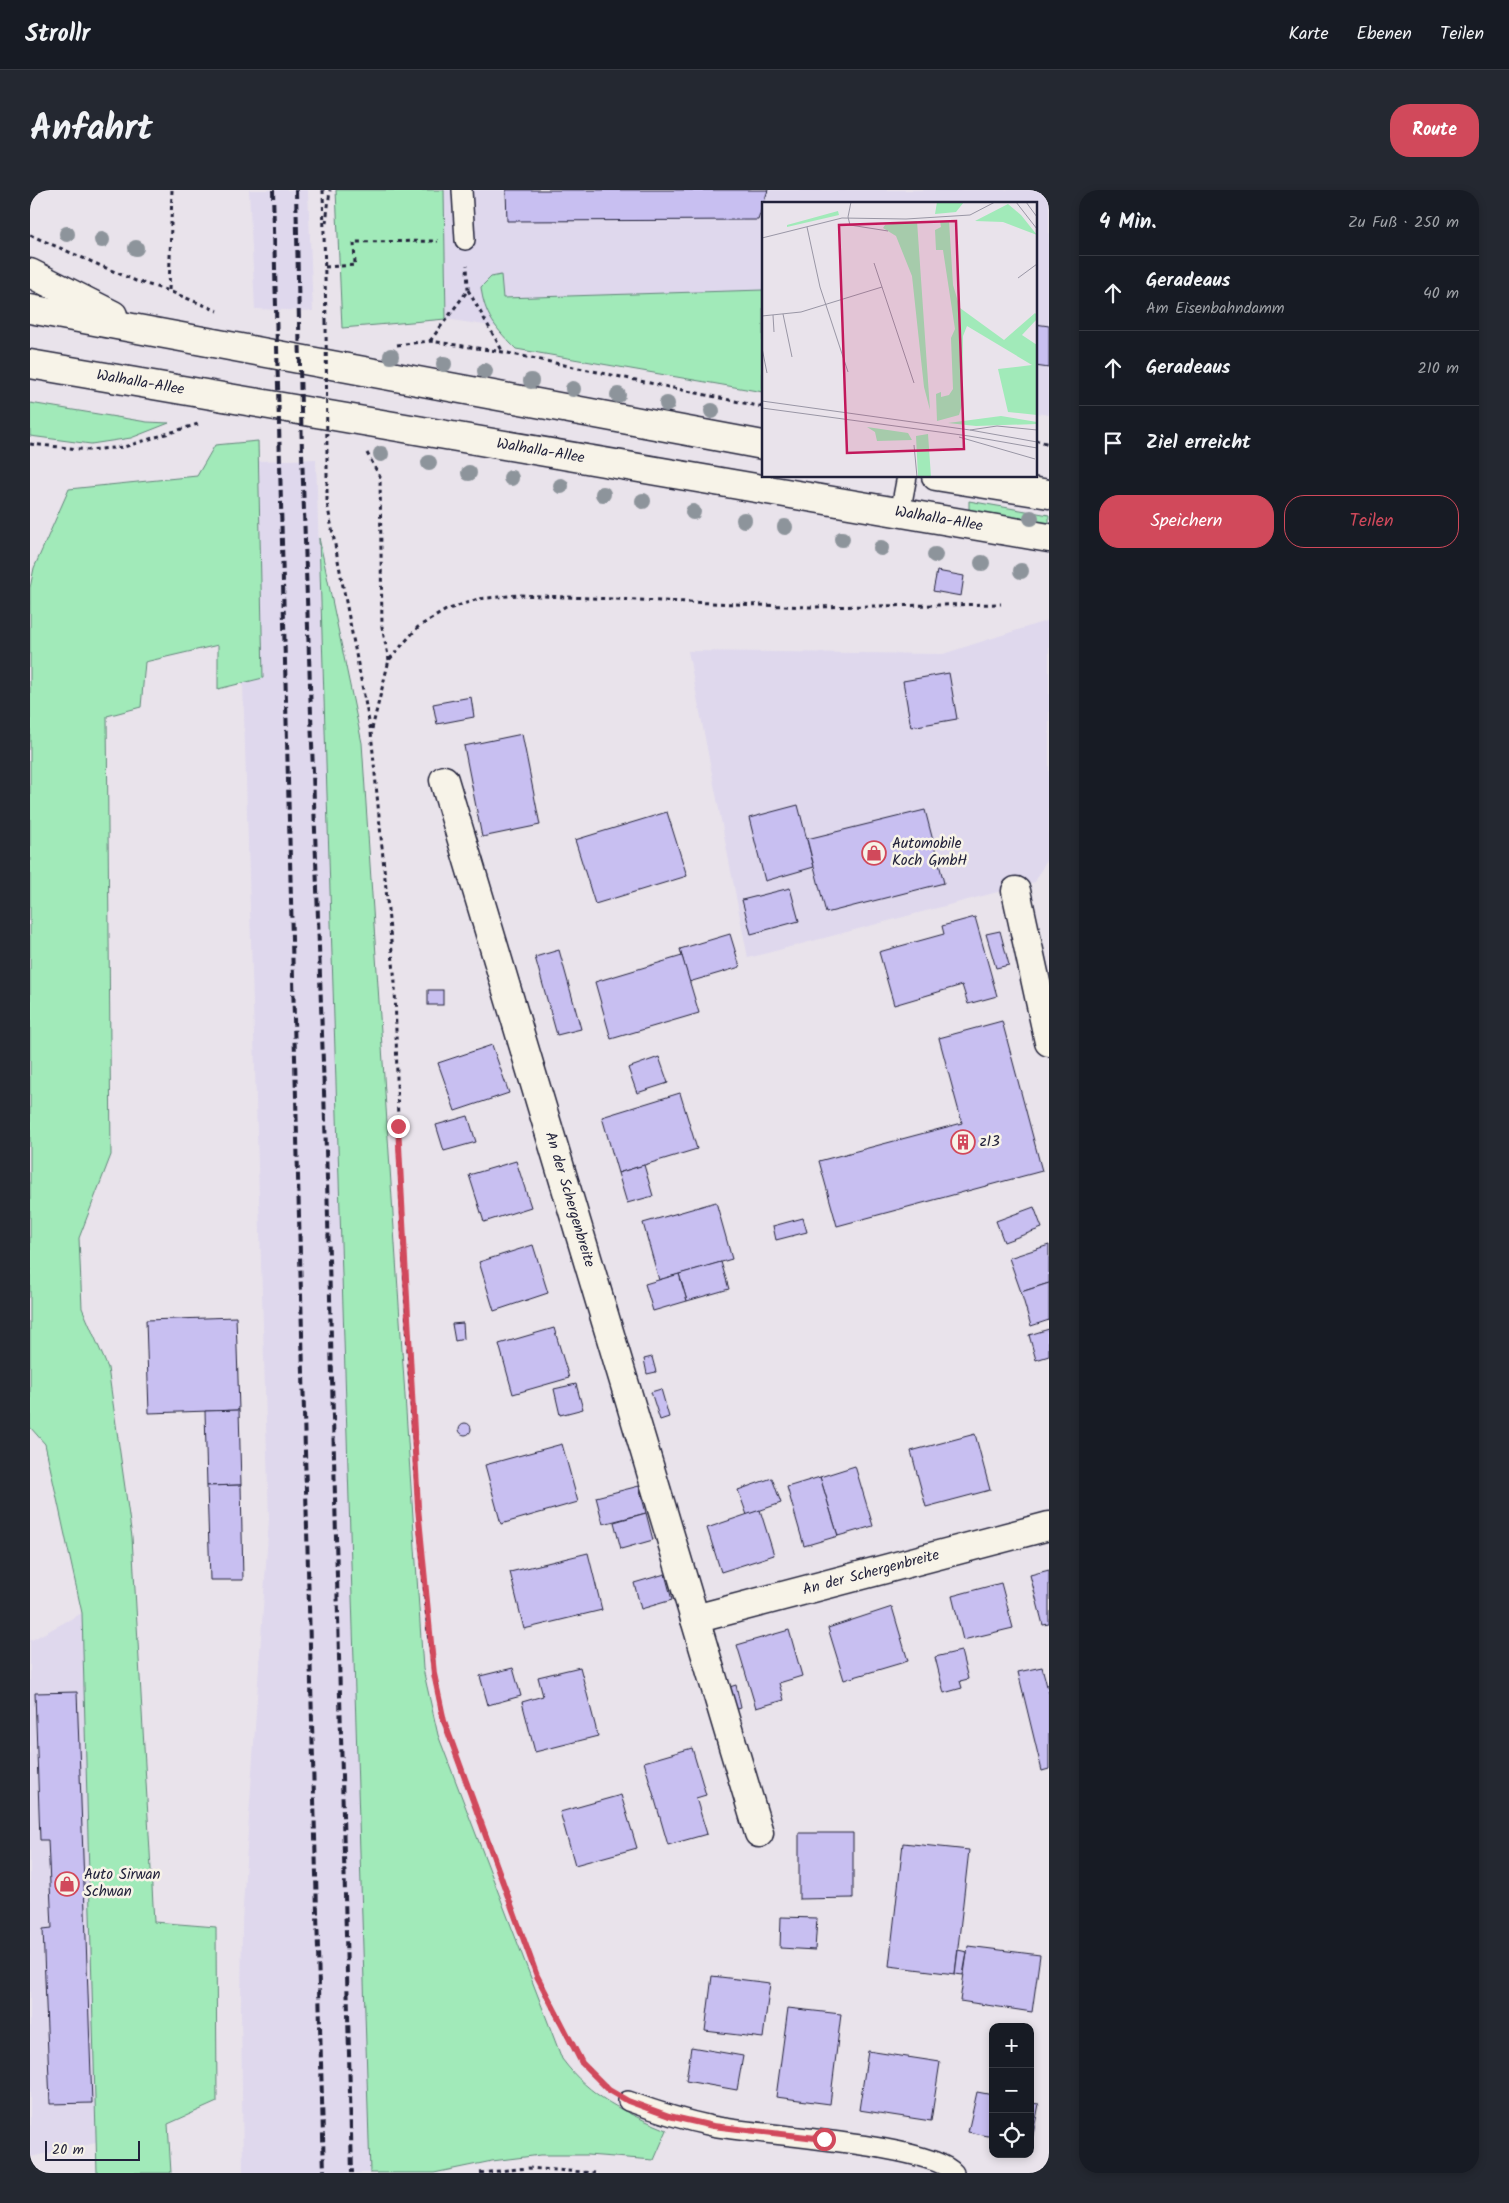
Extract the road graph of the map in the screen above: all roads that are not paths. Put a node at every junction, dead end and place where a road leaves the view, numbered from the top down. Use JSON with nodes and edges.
{"nodes":[{"id":1,"x":462,"y":190,"type":"edge"},
{"id":2,"x":465,"y":240,"type":"road end"},
{"id":3,"x":30,"y":273,"type":"edge"},
{"id":4,"x":30,"y":309,"type":"edge"},
{"id":5,"x":154,"y":332,"type":"junction"},
{"id":6,"x":30,"y":364,"type":"edge"},
{"id":7,"x":762,"y":445,"type":"edge"},
{"id":8,"x":907,"y":478,"type":"edge"},
{"id":9,"x":949,"y":478,"type":"edge"},
{"id":10,"x":1049,"y":494,"type":"edge"},
{"id":11,"x":900,"y":513,"type":"junction"},
{"id":12,"x":1049,"y":538,"type":"edge"},
{"id":13,"x":444,"y":780,"type":"dead end"},
{"id":14,"x":1016,"y":891,"type":"dead end"},
{"id":15,"x":1049,"y":1042,"type":"edge"},
{"id":16,"x":1049,"y":1526,"type":"edge"},
{"id":17,"x":695,"y":1619,"type":"junction"},
{"id":18,"x":759,"y":1834,"type":"dead end"},
{"id":19,"x":628,"y":2101,"type":"road end"},
{"id":20,"x":954,"y":2173,"type":"edge"}],
"edges":[{"from":1,"to":2,"type":"lane"},
{"from":3,"to":5,"type":"main road"},
{"from":4,"to":5,"type":"main road"},
{"from":5,"to":7,"type":"main road"},
{"from":6,"to":11,"type":"main road","name":"Walhalla-Allee"},
{"from":8,"to":11,"type":"lane"},
{"from":9,"to":10,"type":"main road"},
{"from":11,"to":12,"type":"main road","name":"Walhalla-Allee"},
{"from":13,"to":17,"type":"main road","name":"An der Schergenbreite"},
{"from":14,"to":15,"type":"main road"},
{"from":16,"to":17,"type":"main road","name":"An der Schergenbreite"},
{"from":17,"to":18,"type":"main road","name":"An der Schergenbreite"},
{"from":19,"to":20,"type":"lane"}]}
